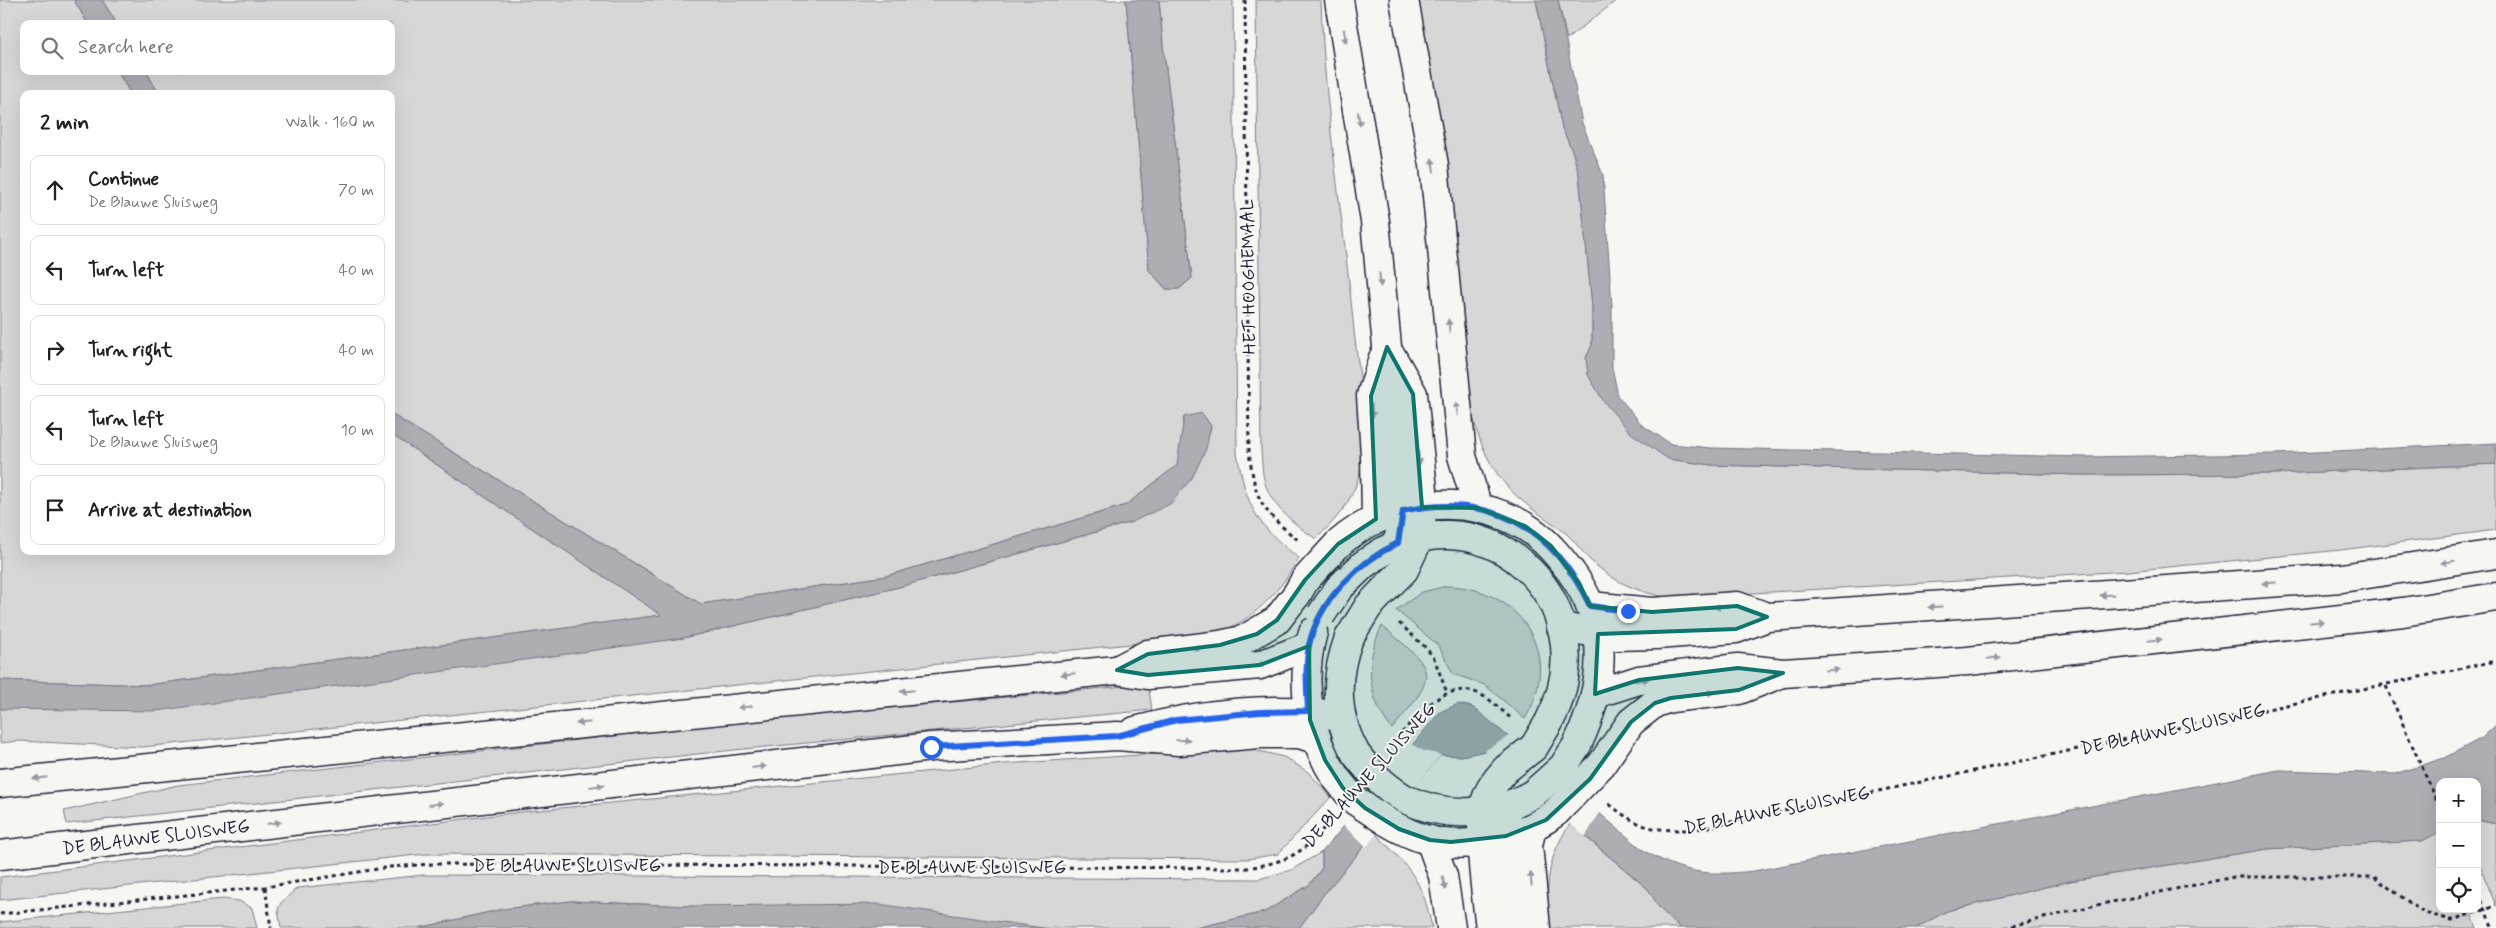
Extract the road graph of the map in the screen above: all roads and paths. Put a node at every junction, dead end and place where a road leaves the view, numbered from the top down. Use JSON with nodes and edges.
{"nodes":[{"id":1,"x":1245,"y":0,"type":"edge"},
{"id":2,"x":1339,"y":0,"type":"edge"},
{"id":3,"x":1404,"y":0,"type":"edge"},
{"id":4,"x":1387,"y":347,"type":"junction"},
{"id":5,"x":1478,"y":508,"type":"junction"},
{"id":6,"x":1412,"y":509,"type":"junction"},
{"id":7,"x":1376,"y":518,"type":"junction"},
{"id":8,"x":1296,"y":538,"type":"dead end"},
{"id":9,"x":1409,"y":540,"type":"junction"},
{"id":10,"x":2496,"y":554,"type":"edge"},
{"id":11,"x":2496,"y":597,"type":"edge"},
{"id":12,"x":1590,"y":606,"type":"junction"},
{"id":13,"x":1768,"y":617,"type":"junction"},
{"id":14,"x":1561,"y":627,"type":"junction"},
{"id":15,"x":1598,"y":634,"type":"junction"},
{"id":16,"x":1309,"y":646,"type":"junction"},
{"id":17,"x":2496,"y":661,"type":"edge"},
{"id":18,"x":1117,"y":670,"type":"junction"},
{"id":19,"x":1783,"y":673,"type":"junction"},
{"id":20,"x":2386,"y":686,"type":"junction"},
{"id":21,"x":1596,"y":694,"type":"junction"},
{"id":22,"x":1308,"y":711,"type":"junction"},
{"id":23,"x":1341,"y":716,"type":"junction"},
{"id":24,"x":1519,"y":726,"type":"dead end"},
{"id":25,"x":1117,"y":736,"type":"junction"},
{"id":26,"x":1315,"y":739,"type":"junction"},
{"id":27,"x":1386,"y":753,"type":"dead end"},
{"id":28,"x":0,"y":782,"type":"edge"},
{"id":29,"x":2436,"y":799,"type":"edge"},
{"id":30,"x":1608,"y":803,"type":"dead end"},
{"id":31,"x":1496,"y":809,"type":"junction"},
{"id":32,"x":1332,"y":818,"type":"dead end"},
{"id":33,"x":1532,"y":828,"type":"junction"},
{"id":34,"x":1494,"y":838,"type":"junction"},
{"id":35,"x":1430,"y":840,"type":"junction"},
{"id":36,"x":0,"y":855,"type":"edge"},
{"id":37,"x":265,"y":887,"type":"junction"},
{"id":38,"x":2481,"y":900,"type":"edge"},
{"id":39,"x":2496,"y":906,"type":"edge"},
{"id":40,"x":2486,"y":911,"type":"junction"},
{"id":41,"x":0,"y":914,"type":"edge"},
{"id":42,"x":271,"y":928,"type":"edge"},
{"id":43,"x":1451,"y":928,"type":"edge"},
{"id":44,"x":1490,"y":928,"type":"edge"},
{"id":45,"x":1512,"y":928,"type":"edge"},
{"id":46,"x":1536,"y":928,"type":"edge"},
{"id":47,"x":2004,"y":928,"type":"edge"},
{"id":48,"x":2493,"y":928,"type":"edge"}],
"edges":[{"from":1,"to":8,"type":"path","name":"HET HOOGHEMAAL"},
{"from":2,"to":4,"type":"main road","one_way":true},
{"from":5,"to":3,"type":"main road","one_way":true},
{"from":4,"to":6,"type":"main road","one_way":true},
{"from":4,"to":7,"type":"main road","one_way":true},
{"from":5,"to":6,"type":"main road"},
{"from":5,"to":12,"type":"main road"},
{"from":6,"to":7,"type":"main road"},
{"from":6,"to":9,"type":"main road"},
{"from":7,"to":18,"type":"main road","one_way":true,"bridge":true},
{"from":9,"to":14,"type":"main road"},
{"from":9,"to":16,"type":"main road","bridge":true},
{"from":9,"to":23,"type":"main road","bridge":true},
{"from":10,"to":13,"type":"main road","one_way":true},
{"from":19,"to":11,"type":"main road","one_way":true},
{"from":13,"to":12,"type":"main road","one_way":true},
{"from":12,"to":15,"type":"main road"},
{"from":13,"to":15,"type":"main road"},
{"from":14,"to":15,"type":"main road"},
{"from":14,"to":31,"type":"main road","bridge":true},
{"from":15,"to":21,"type":"main road"},
{"from":16,"to":18,"type":"main road","one_way":true},
{"from":16,"to":22,"type":"main road"},
{"from":17,"to":20,"type":"path","name":"DE BLAUWE SLUISWEG"},
{"from":18,"to":28,"type":"main road","one_way":true},
{"from":21,"to":19,"type":"main road","one_way":true},
{"from":33,"to":19,"type":"main road","one_way":true,"bridge":true},
{"from":20,"to":29,"type":"path"},
{"from":20,"to":30,"type":"path","name":"DE BLAUWE SLUISWEG"},
{"from":21,"to":31,"type":"main road","bridge":true},
{"from":22,"to":23,"type":"main road","name":"DE BLAUWE SLUISWEG"},
{"from":22,"to":25,"type":"main road","name":"DE BLAUWE SLUISWEG"},
{"from":22,"to":26,"type":"main road"},
{"from":23,"to":31,"type":"main road","bridge":true},
{"from":24,"to":27,"type":"path","name":"DE BLAUWE SLUISWEG"},
{"from":25,"to":26,"type":"main road","name":"DE BLAUWE SLUISWEG","one_way":true},
{"from":36,"to":25,"type":"main road","name":"DE BLAUWE SLUISWEG","one_way":true},
{"from":26,"to":35,"type":"main road","bridge":true},
{"from":31,"to":34,"type":"main road"},
{"from":32,"to":37,"type":"path","name":"DE BLAUWE SLUISWEG"},
{"from":33,"to":34,"type":"main road"},
{"from":46,"to":33,"type":"main road","one_way":true},
{"from":34,"to":35,"type":"main road"},
{"from":34,"to":44,"type":"main road"},
{"from":34,"to":45,"type":"main road"},
{"from":35,"to":43,"type":"main road","one_way":true},
{"from":37,"to":41,"type":"path","name":"DE BLAUWE SLUISWEG"},
{"from":37,"to":42,"type":"path"},
{"from":38,"to":40,"type":"path"},
{"from":39,"to":40,"type":"path"},
{"from":40,"to":47,"type":"path"},
{"from":40,"to":48,"type":"path"}]}
